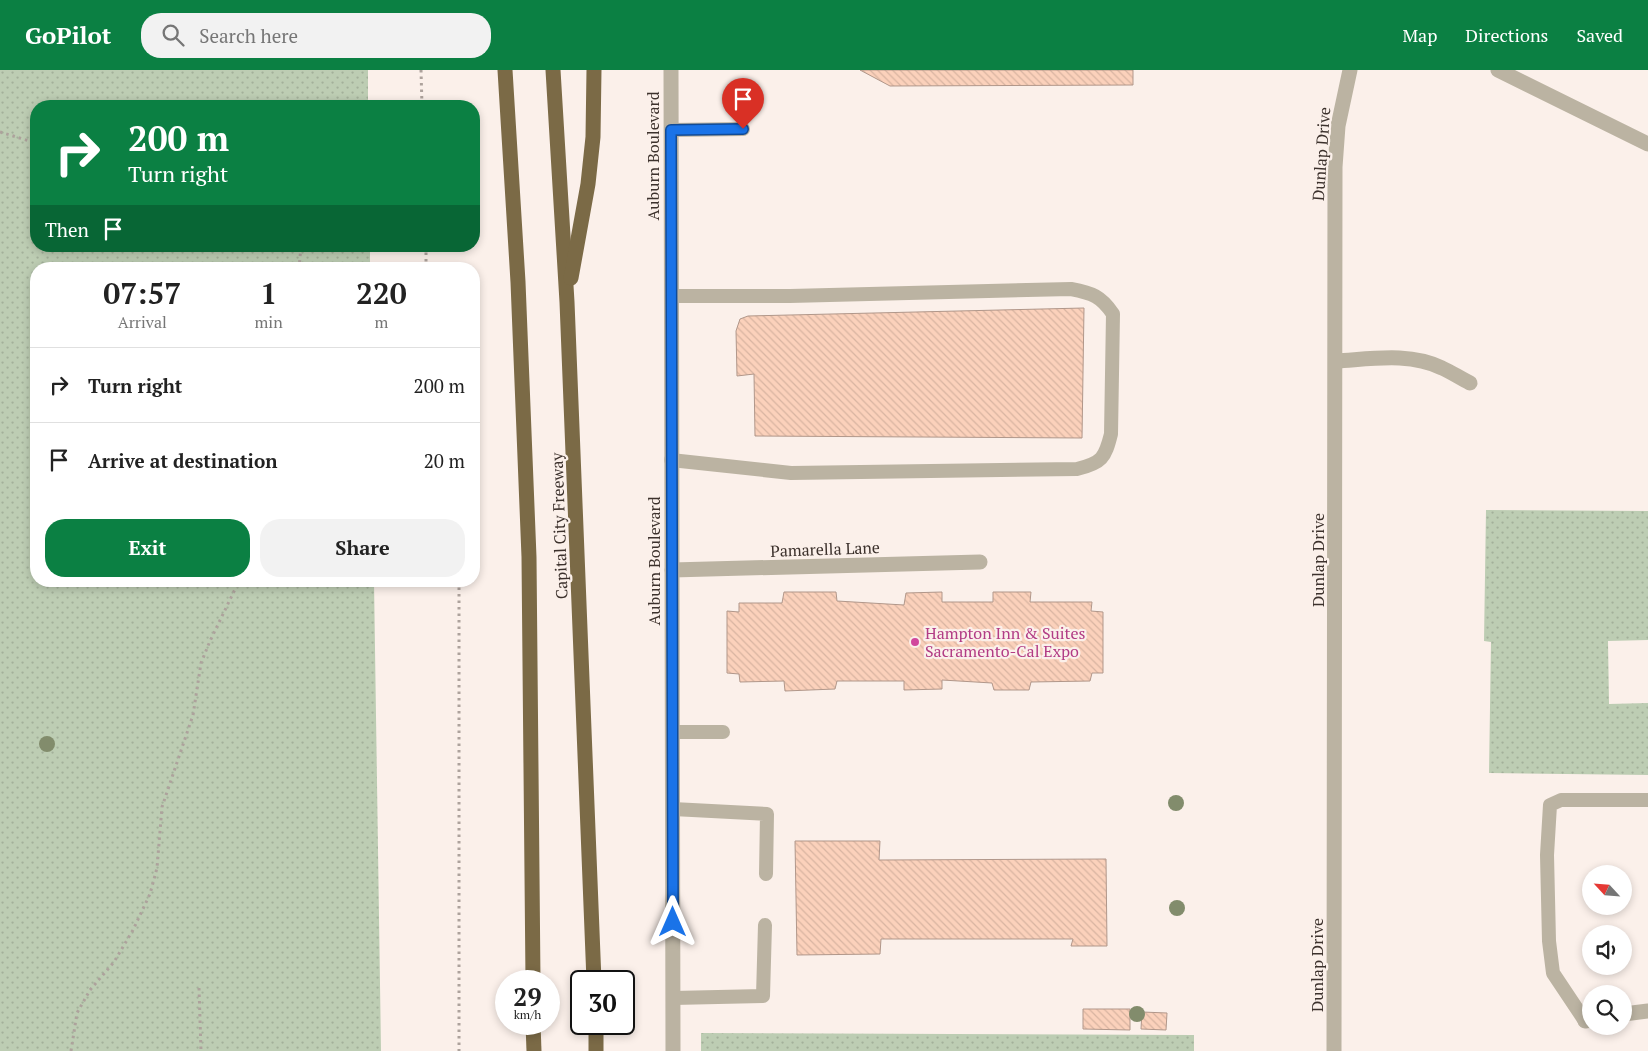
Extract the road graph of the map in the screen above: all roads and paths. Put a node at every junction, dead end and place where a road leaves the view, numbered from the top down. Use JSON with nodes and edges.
{"nodes":[{"id":1,"x":421,"y":70,"type":"edge"},
{"id":2,"x":505,"y":70,"type":"edge"},
{"id":3,"x":553,"y":70,"type":"edge"},
{"id":4,"x":594,"y":70,"type":"edge"},
{"id":5,"x":671,"y":70,"type":"edge"},
{"id":6,"x":1350,"y":70,"type":"edge"},
{"id":7,"x":1498,"y":70,"type":"edge"},
{"id":8,"x":422,"y":100,"type":"edge"},
{"id":9,"x":743,"y":129,"type":"dead end"},
{"id":10,"x":671,"y":130,"type":"junction"},
{"id":11,"x":0,"y":132,"type":"edge"},
{"id":12,"x":30,"y":141,"type":"edge"},
{"id":13,"x":1648,"y":144,"type":"edge"},
{"id":14,"x":671,"y":296,"type":"junction"},
{"id":15,"x":567,"y":302,"type":"junction"},
{"id":16,"x":1336,"y":361,"type":"junction"},
{"id":17,"x":1470,"y":383,"type":"dead end"},
{"id":18,"x":672,"y":460,"type":"junction"},
{"id":19,"x":980,"y":562,"type":"dead end"},
{"id":20,"x":672,"y":570,"type":"junction"},
{"id":21,"x":236,"y":587,"type":"edge"},
{"id":22,"x":459,"y":587,"type":"edge"},
{"id":23,"x":673,"y":732,"type":"junction"},
{"id":24,"x":723,"y":732,"type":"dead end"},
{"id":25,"x":1648,"y":800,"type":"edge"},
{"id":26,"x":673,"y":809,"type":"junction"},
{"id":27,"x":766,"y":874,"type":"dead end"},
{"id":28,"x":766,"y":925,"type":"dead end"},
{"id":29,"x":533,"y":970,"type":"edge"},
{"id":30,"x":594,"y":970,"type":"edge"},
{"id":31,"x":199,"y":988,"type":"dead end"},
{"id":32,"x":673,"y":998,"type":"junction"},
{"id":33,"x":1648,"y":1011,"type":"edge"},
{"id":34,"x":1582,"y":1013,"type":"edge"},
{"id":35,"x":1632,"y":1013,"type":"edge"},
{"id":36,"x":533,"y":1035,"type":"edge"},
{"id":37,"x":71,"y":1051,"type":"edge"},
{"id":38,"x":201,"y":1051,"type":"edge"},
{"id":39,"x":460,"y":1051,"type":"edge"},
{"id":40,"x":534,"y":1051,"type":"edge"},
{"id":41,"x":673,"y":1051,"type":"edge"},
{"id":42,"x":1334,"y":1051,"type":"edge"}],
"edges":[{"from":1,"to":8,"type":"path"},
{"from":2,"to":29,"type":"highway","name":"Capital City Freeway"},
{"from":3,"to":15,"type":"highway","name":"Capital City Freeway"},
{"from":4,"to":15,"type":"highway"},
{"from":5,"to":10,"type":"street","name":"Auburn Boulevard"},
{"from":6,"to":16,"type":"street","name":"Dunlap Drive"},
{"from":7,"to":13,"type":"street"},
{"from":9,"to":10,"type":"lane"},
{"from":10,"to":14,"type":"street","name":"Auburn Boulevard"},
{"from":11,"to":12,"type":"path"},
{"from":14,"to":18,"type":"street","name":"Auburn Boulevard"},
{"from":14,"to":18,"type":"lane"},
{"from":15,"to":30,"type":"highway","name":"Capital City Freeway"},
{"from":16,"to":17,"type":"street"},
{"from":16,"to":42,"type":"street","name":"Dunlap Drive"},
{"from":18,"to":20,"type":"street","name":"Auburn Boulevard"},
{"from":19,"to":20,"type":"street","name":"Pamarella Lane"},
{"from":20,"to":23,"type":"street","name":"Auburn Boulevard"},
{"from":21,"to":37,"type":"path"},
{"from":22,"to":39,"type":"path"},
{"from":23,"to":24,"type":"lane"},
{"from":23,"to":26,"type":"street","name":"Auburn Boulevard"},
{"from":25,"to":34,"type":"lane"},
{"from":26,"to":27,"type":"lane"},
{"from":26,"to":32,"type":"street","name":"Auburn Boulevard"},
{"from":28,"to":32,"type":"lane"},
{"from":31,"to":38,"type":"path"},
{"from":32,"to":41,"type":"street","name":"Auburn Boulevard"},
{"from":33,"to":35,"type":"street"},
{"from":36,"to":40,"type":"highway"}]}
